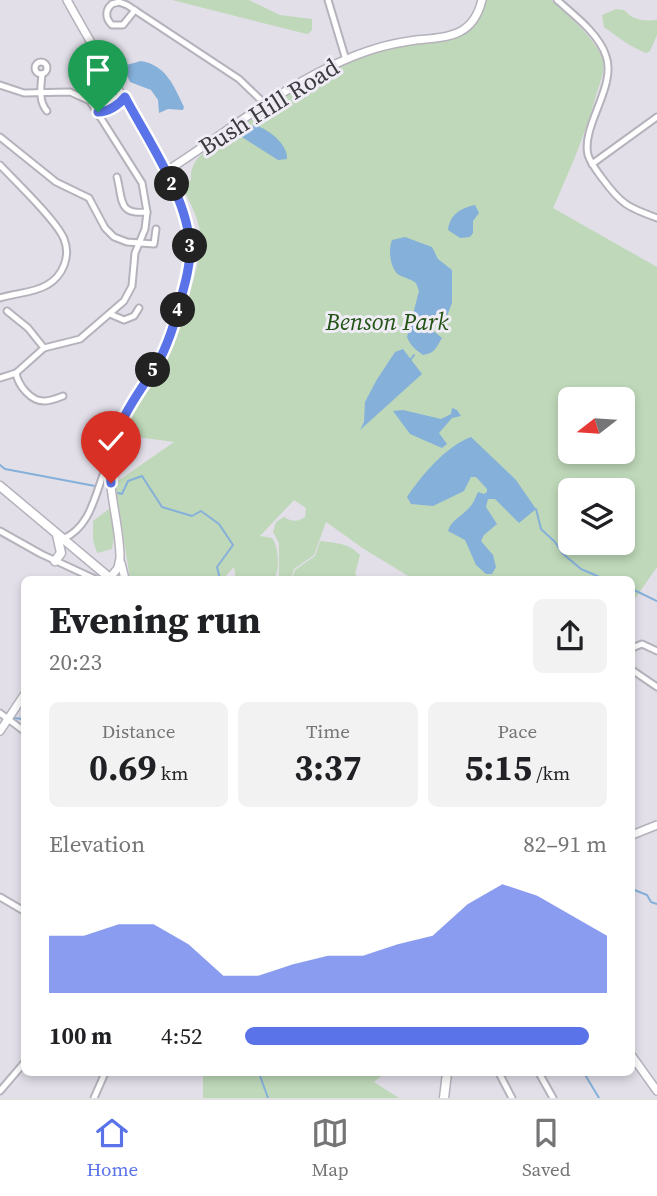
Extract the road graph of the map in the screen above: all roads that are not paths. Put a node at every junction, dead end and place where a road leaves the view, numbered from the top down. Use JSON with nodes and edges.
{"nodes":[{"id":1,"x":67,"y":0,"type":"edge"},
{"id":2,"x":328,"y":0,"type":"edge"},
{"id":3,"x":482,"y":0,"type":"edge"},
{"id":4,"x":557,"y":0,"type":"edge"},
{"id":5,"x":135,"y":10,"type":"junction"},
{"id":6,"x":346,"y":60,"type":"junction"},
{"id":7,"x":42,"y":74,"type":"dead end"},
{"id":8,"x":0,"y":85,"type":"edge"},
{"id":9,"x":41,"y":92,"type":"junction"},
{"id":10,"x":125,"y":97,"type":"junction"},
{"id":11,"x":266,"y":104,"type":"junction"},
{"id":12,"x":47,"y":111,"type":"dead end"},
{"id":13,"x":98,"y":112,"type":"junction"},
{"id":14,"x":657,"y":117,"type":"edge"},
{"id":15,"x":0,"y":136,"type":"edge"},
{"id":16,"x":592,"y":164,"type":"junction"},
{"id":17,"x":0,"y":165,"type":"edge"},
{"id":18,"x":165,"y":172,"type":"junction"},
{"id":19,"x":117,"y":177,"type":"dead end"},
{"id":20,"x":148,"y":212,"type":"junction"},
{"id":21,"x":657,"y":218,"type":"edge"},
{"id":22,"x":156,"y":229,"type":"dead end"},
{"id":23,"x":138,"y":244,"type":"junction"},
{"id":24,"x":0,"y":298,"type":"edge"},
{"id":25,"x":139,"y":308,"type":"dead end"},
{"id":26,"x":7,"y":311,"type":"dead end"},
{"id":27,"x":110,"y":314,"type":"junction"},
{"id":28,"x":44,"y":348,"type":"junction"},
{"id":29,"x":16,"y":373,"type":"junction"},
{"id":30,"x":0,"y":378,"type":"edge"},
{"id":31,"x":63,"y":396,"type":"dead end"},
{"id":32,"x":110,"y":461,"type":"junction"},
{"id":33,"x":0,"y":486,"type":"edge"},
{"id":34,"x":0,"y":531,"type":"edge"},
{"id":35,"x":60,"y":538,"type":"junction"},
{"id":36,"x":120,"y":558,"type":"junction"},
{"id":37,"x":55,"y":561,"type":"junction"},
{"id":38,"x":88,"y":576,"type":"edge"},
{"id":39,"x":105,"y":576,"type":"edge"},
{"id":40,"x":111,"y":576,"type":"edge"},
{"id":41,"x":124,"y":576,"type":"edge"},
{"id":42,"x":635,"y":647,"type":"edge"},
{"id":43,"x":657,"y":652,"type":"edge"},
{"id":44,"x":635,"y":672,"type":"edge"},
{"id":45,"x":657,"y":687,"type":"edge"},
{"id":46,"x":21,"y":699,"type":"edge"},
{"id":47,"x":0,"y":713,"type":"edge"},
{"id":48,"x":8,"y":718,"type":"junction"},
{"id":49,"x":21,"y":729,"type":"edge"},
{"id":50,"x":0,"y":731,"type":"edge"},
{"id":51,"x":657,"y":825,"type":"edge"},
{"id":52,"x":635,"y":834,"type":"edge"},
{"id":53,"x":0,"y":897,"type":"edge"},
{"id":54,"x":21,"y":909,"type":"edge"},
{"id":55,"x":635,"y":1060,"type":"edge"},
{"id":56,"x":21,"y":1066,"type":"edge"},
{"id":57,"x":104,"y":1076,"type":"edge"},
{"id":58,"x":447,"y":1076,"type":"edge"},
{"id":59,"x":501,"y":1076,"type":"edge"},
{"id":60,"x":541,"y":1076,"type":"edge"},
{"id":61,"x":0,"y":1091,"type":"edge"},
{"id":62,"x":657,"y":1091,"type":"edge"},
{"id":63,"x":94,"y":1098,"type":"edge"},
{"id":64,"x":444,"y":1098,"type":"edge"},
{"id":65,"x":512,"y":1098,"type":"edge"},
{"id":66,"x":553,"y":1098,"type":"edge"}],
"edges":[{"from":1,"to":10,"type":"street"},
{"from":2,"to":6,"type":"street"},
{"from":3,"to":6,"type":"street","name":"Bush Hill Road"},
{"from":4,"to":16,"type":"street"},
{"from":5,"to":5,"type":"street"},
{"from":5,"to":11,"type":"street"},
{"from":6,"to":11,"type":"street","name":"Bush Hill Road"},
{"from":7,"to":9,"type":"street"},
{"from":8,"to":9,"type":"street"},
{"from":9,"to":12,"type":"street"},
{"from":9,"to":13,"type":"street"},
{"from":10,"to":13,"type":"street"},
{"from":10,"to":18,"type":"street"},
{"from":11,"to":18,"type":"street","name":"Bush Hill Road"},
{"from":13,"to":20,"type":"street"},
{"from":14,"to":16,"type":"street"},
{"from":15,"to":23,"type":"street"},
{"from":16,"to":21,"type":"street"},
{"from":17,"to":24,"type":"street"},
{"from":18,"to":32,"type":"street"},
{"from":19,"to":20,"type":"street"},
{"from":20,"to":23,"type":"street"},
{"from":22,"to":23,"type":"street"},
{"from":23,"to":27,"type":"street"},
{"from":25,"to":27,"type":"street"},
{"from":26,"to":28,"type":"street"},
{"from":27,"to":28,"type":"street"},
{"from":28,"to":29,"type":"street"},
{"from":29,"to":30,"type":"street"},
{"from":29,"to":31,"type":"street"},
{"from":32,"to":35,"type":"street"},
{"from":32,"to":36,"type":"street"},
{"from":33,"to":35,"type":"main road"},
{"from":34,"to":37,"type":"street"},
{"from":35,"to":37,"type":"main road"},
{"from":35,"to":39,"type":"main road"},
{"from":36,"to":40,"type":"street"},
{"from":36,"to":41,"type":"street"},
{"from":37,"to":38,"type":"street"},
{"from":42,"to":43,"type":"street"},
{"from":44,"to":45,"type":"street"},
{"from":46,"to":48,"type":"street"},
{"from":47,"to":48,"type":"street"},
{"from":48,"to":49,"type":"street"},
{"from":48,"to":50,"type":"street"},
{"from":51,"to":52,"type":"street"},
{"from":53,"to":54,"type":"street"},
{"from":55,"to":62,"type":"street"},
{"from":56,"to":61,"type":"street"},
{"from":57,"to":63,"type":"street"},
{"from":58,"to":64,"type":"main road"},
{"from":59,"to":65,"type":"street"},
{"from":60,"to":66,"type":"street"}]}
